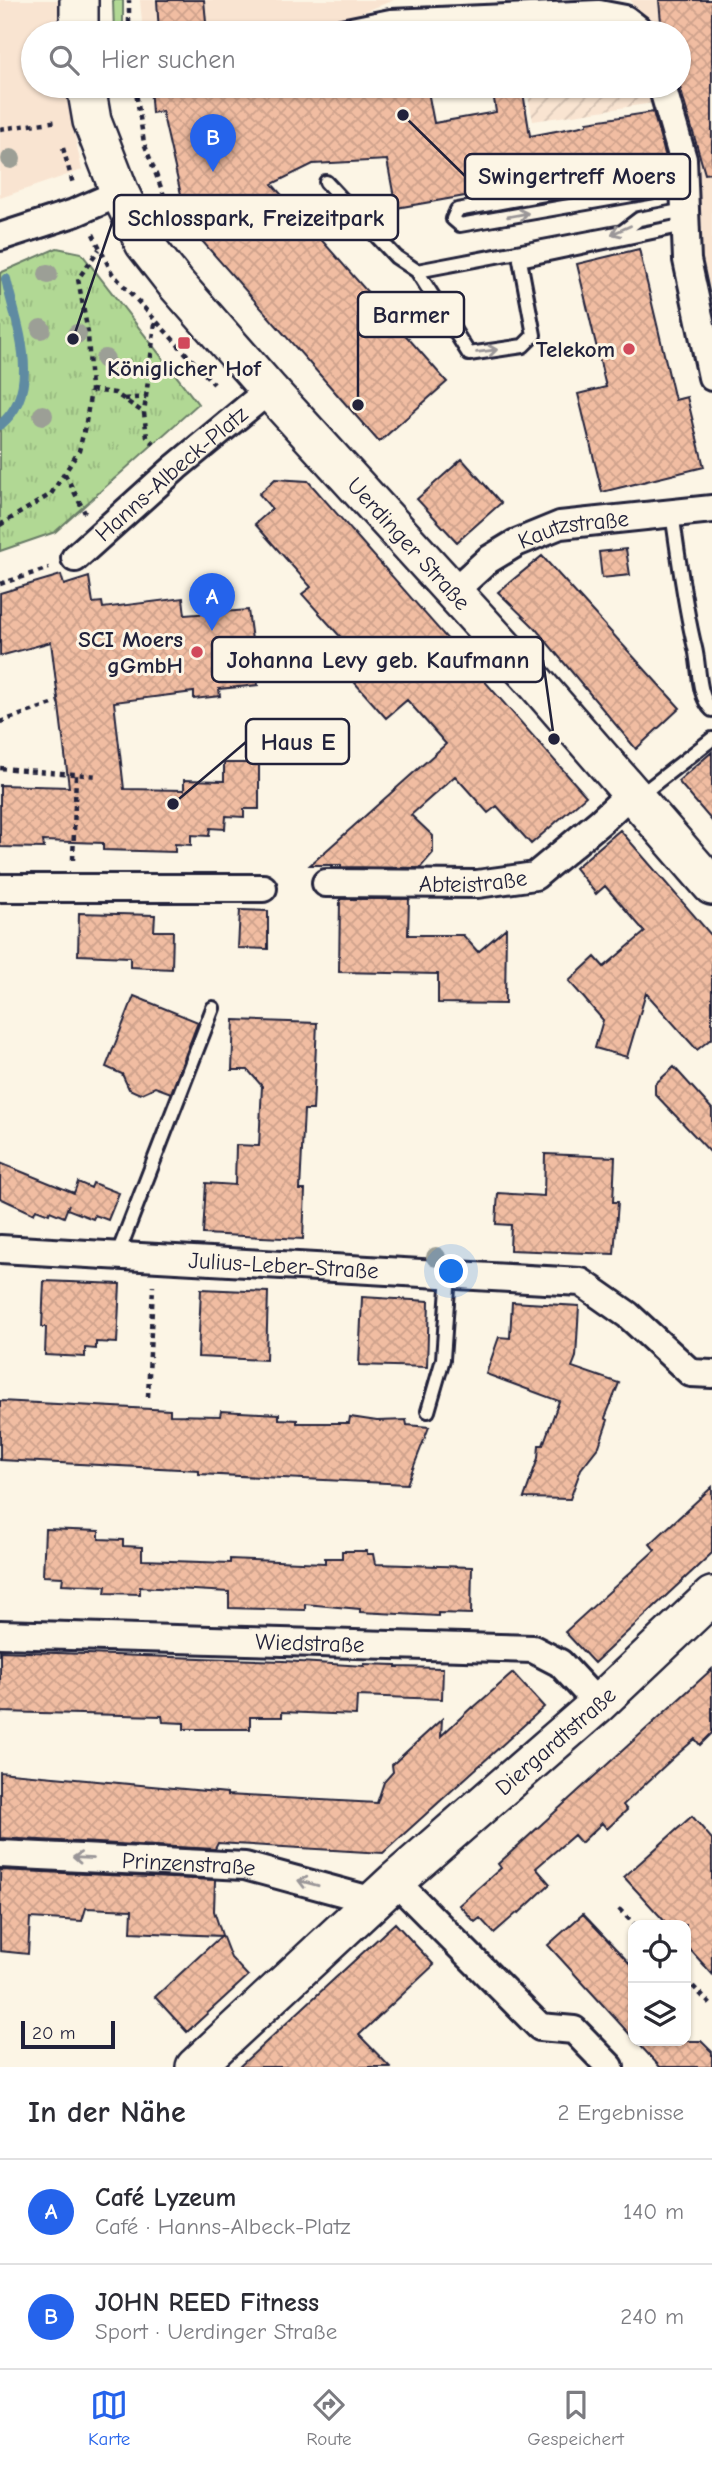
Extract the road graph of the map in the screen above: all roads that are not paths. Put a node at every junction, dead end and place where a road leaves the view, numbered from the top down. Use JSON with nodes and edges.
{"nodes":[{"id":1,"x":79,"y":0,"type":"edge"},
{"id":2,"x":103,"y":0,"type":"edge"},
{"id":3,"x":79,"y":21,"type":"edge"},
{"id":4,"x":103,"y":21,"type":"edge"},
{"id":5,"x":468,"y":21,"type":"edge"},
{"id":6,"x":628,"y":21,"type":"edge"},
{"id":7,"x":88,"y":98,"type":"edge"},
{"id":8,"x":110,"y":98,"type":"edge"},
{"id":9,"x":665,"y":98,"type":"edge"},
{"id":10,"x":326,"y":182,"type":"dead end"},
{"id":11,"x":120,"y":193,"type":"junction"},
{"id":12,"x":685,"y":198,"type":"junction"},
{"id":13,"x":0,"y":237,"type":"edge"},
{"id":14,"x":417,"y":271,"type":"junction"},
{"id":15,"x":705,"y":307,"type":"edge"},
{"id":16,"x":712,"y":377,"type":"edge"},
{"id":17,"x":269,"y":390,"type":"junction"},
{"id":18,"x":712,"y":509,"type":"edge"},
{"id":19,"x":672,"y":513,"type":"junction"},
{"id":20,"x":75,"y":558,"type":"road end"},
{"id":21,"x":453,"y":592,"type":"junction"},
{"id":22,"x":712,"y":710,"type":"edge"},
{"id":23,"x":712,"y":739,"type":"edge"},
{"id":24,"x":634,"y":796,"type":"junction"},
{"id":25,"x":326,"y":883,"type":"dead end"},
{"id":26,"x":712,"y":886,"type":"edge"},
{"id":27,"x":0,"y":888,"type":"edge"},
{"id":28,"x":263,"y":888,"type":"dead end"},
{"id":29,"x":213,"y":1008,"type":"dead end"},
{"id":30,"x":0,"y":1249,"type":"edge"},
{"id":31,"x":117,"y":1256,"type":"junction"},
{"id":32,"x":449,"y":1274,"type":"junction"},
{"id":33,"x":712,"y":1374,"type":"edge"},
{"id":34,"x":428,"y":1411,"type":"dead end"},
{"id":35,"x":711,"y":1598,"type":"edge"},
{"id":36,"x":0,"y":1634,"type":"edge"},
{"id":37,"x":598,"y":1704,"type":"junction"},
{"id":38,"x":0,"y":1854,"type":"edge"},
{"id":39,"x":384,"y":1891,"type":"junction"},
{"id":40,"x":195,"y":2067,"type":"edge"},
{"id":41,"x":610,"y":2067,"type":"edge"}],
"edges":[{"from":1,"to":3,"type":"main road"},
{"from":2,"to":4,"type":"main road"},
{"from":5,"to":6,"type":"street"},
{"from":7,"to":11,"type":"main road","name":"Uerdinger Straße"},
{"from":8,"to":11,"type":"main road"},
{"from":9,"to":12,"type":"street"},
{"from":10,"to":14,"type":"lane"},
{"from":11,"to":13,"type":"street"},
{"from":11,"to":17,"type":"main road","name":"Uerdinger Straße"},
{"from":12,"to":12,"type":"lane","one_way":true},
{"from":12,"to":14,"type":"lane","one_way":true},
{"from":14,"to":12,"type":"lane","one_way":true},
{"from":12,"to":15,"type":"street"},
{"from":15,"to":16,"type":"street"},
{"from":17,"to":20,"type":"street","name":"Hanns-Albeck-Platz"},
{"from":17,"to":21,"type":"main road","name":"Uerdinger Straße"},
{"from":18,"to":19,"type":"street","name":"Kautzstraße"},
{"from":19,"to":21,"type":"street","name":"Kautzstraße"},
{"from":19,"to":22,"type":"lane"},
{"from":21,"to":24,"type":"main road","name":"Uerdinger Straße"},
{"from":23,"to":24,"type":"lane"},
{"from":24,"to":25,"type":"street","name":"Abteistraße"},
{"from":24,"to":26,"type":"main road","name":"Uerdinger Straße"},
{"from":27,"to":28,"type":"street"},
{"from":29,"to":31,"type":"lane"},
{"from":30,"to":31,"type":"street","name":"Julius-Leber-Straße"},
{"from":31,"to":32,"type":"street","name":"Julius-Leber-Straße"},
{"from":32,"to":33,"type":"street","name":"Julius-Leber-Straße"},
{"from":32,"to":34,"type":"lane"},
{"from":35,"to":37,"type":"main road","name":"Diergardtstraße"},
{"from":36,"to":37,"type":"street","name":"Wiedstraße"},
{"from":37,"to":39,"type":"main road","name":"Diergardtstraße"},
{"from":39,"to":38,"type":"street","name":"Prinzenstraße","one_way":true},
{"from":39,"to":40,"type":"main road","name":"Diergardtstraße"},
{"from":39,"to":41,"type":"street"}]}
